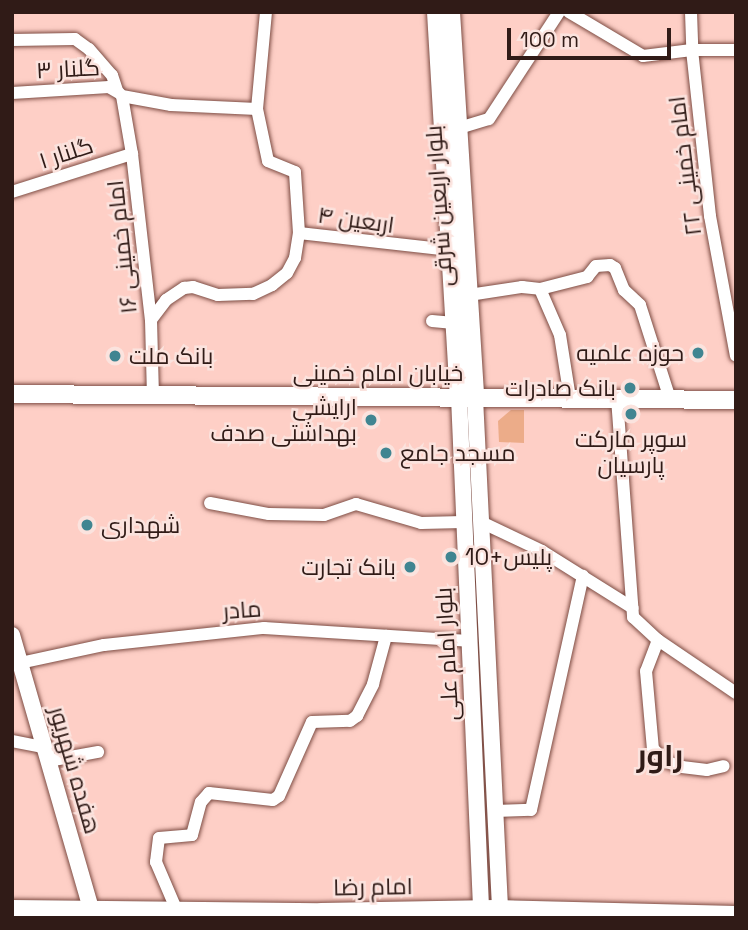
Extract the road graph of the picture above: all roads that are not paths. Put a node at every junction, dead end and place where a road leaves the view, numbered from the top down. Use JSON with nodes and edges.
{"nodes":[{"id":1,"x":266,"y":12,"type":"edge"},
{"id":2,"x":436,"y":12,"type":"edge"},
{"id":3,"x":451,"y":12,"type":"edge"},
{"id":4,"x":559,"y":12,"type":"edge"},
{"id":5,"x":569,"y":12,"type":"edge"},
{"id":6,"x":691,"y":12,"type":"edge"},
{"id":7,"x":12,"y":40,"type":"edge"},
{"id":8,"x":692,"y":50,"type":"junction"},
{"id":9,"x":736,"y":50,"type":"edge"},
{"id":10,"x":12,"y":93,"type":"edge"},
{"id":11,"x":120,"y":93,"type":"junction"},
{"id":12,"x":257,"y":109,"type":"junction"},
{"id":13,"x":458,"y":128,"type":"junction"},
{"id":14,"x":132,"y":153,"type":"junction"},
{"id":15,"x":12,"y":191,"type":"edge"},
{"id":16,"x":299,"y":233,"type":"junction"},
{"id":17,"x":450,"y":250,"type":"junction"},
{"id":18,"x":540,"y":289,"type":"junction"},
{"id":19,"x":469,"y":295,"type":"junction"},
{"id":20,"x":151,"y":320,"type":"junction"},
{"id":21,"x":432,"y":321,"type":"dead end"},
{"id":22,"x":454,"y":323,"type":"junction"},
{"id":23,"x":736,"y":356,"type":"edge"},
{"id":24,"x":15,"y":392,"type":"edge"},
{"id":25,"x":153,"y":394,"type":"junction"},
{"id":26,"x":467,"y":398,"type":"junction"},
{"id":27,"x":570,"y":398,"type":"junction"},
{"id":28,"x":617,"y":398,"type":"junction"},
{"id":29,"x":670,"y":399,"type":"junction"},
{"id":30,"x":736,"y":400,"type":"edge"},
{"id":31,"x":210,"y":503,"type":"dead end"},
{"id":32,"x":463,"y":522,"type":"junction"},
{"id":33,"x":481,"y":522,"type":"junction"},
{"id":34,"x":583,"y":576,"type":"junction"},
{"id":35,"x":633,"y":608,"type":"junction"},
{"id":36,"x":12,"y":635,"type":"edge"},
{"id":37,"x":386,"y":636,"type":"junction"},
{"id":38,"x":658,"y":640,"type":"junction"},
{"id":39,"x":469,"y":641,"type":"junction"},
{"id":40,"x":20,"y":663,"type":"junction"},
{"id":41,"x":736,"y":693,"type":"edge"},
{"id":42,"x":12,"y":741,"type":"edge"},
{"id":43,"x":99,"y":752,"type":"dead end"},
{"id":44,"x":46,"y":754,"type":"junction"},
{"id":45,"x":724,"y":766,"type":"dead end"},
{"id":46,"x":495,"y":810,"type":"junction"},
{"id":47,"x":12,"y":908,"type":"edge"},
{"id":48,"x":492,"y":910,"type":"edge"},
{"id":49,"x":93,"y":913,"type":"edge"},
{"id":50,"x":179,"y":914,"type":"edge"},
{"id":51,"x":321,"y":914,"type":"edge"},
{"id":52,"x":736,"y":914,"type":"edge"}],
"edges":[{"from":1,"to":12,"type":"street"},
{"from":2,"to":17,"type":"main road","name":"بلوار اربعین شرقی"},
{"from":3,"to":13,"type":"main road","name":"بلوار اربعین شرقی"},
{"from":4,"to":13,"type":"street"},
{"from":5,"to":8,"type":"street"},
{"from":6,"to":8,"type":"street","name":"امام خمینی ۲۲"},
{"from":7,"to":11,"type":"street"},
{"from":8,"to":9,"type":"street"},
{"from":8,"to":23,"type":"street","name":"امام خمینی ۲۲"},
{"from":10,"to":11,"type":"street","name":"گلنار ۳"},
{"from":11,"to":12,"type":"street","name":"گلنار ۳"},
{"from":11,"to":14,"type":"street","name":"امام خمینی ۱۶"},
{"from":12,"to":16,"type":"street"},
{"from":13,"to":19,"type":"main road","name":"بلوار اربعین شرقی"},
{"from":14,"to":15,"type":"street","name":"گلنار ۱"},
{"from":14,"to":20,"type":"street","name":"امام خمینی ۱۶"},
{"from":16,"to":17,"type":"street","name":"اربعین ۴"},
{"from":16,"to":20,"type":"street"},
{"from":17,"to":22,"type":"main road","name":"بلوار اربعین شرقی"},
{"from":18,"to":19,"type":"street"},
{"from":18,"to":27,"type":"street"},
{"from":18,"to":29,"type":"street"},
{"from":19,"to":26,"type":"main road","name":"بلوار اربعین شرقی"},
{"from":20,"to":25,"type":"street","name":"امام خمینی ۱۶"},
{"from":21,"to":22,"type":"street"},
{"from":22,"to":26,"type":"main road","name":"بلوار اربعین شرقی"},
{"from":24,"to":25,"type":"main road","name":"خیابان امام خمینی"},
{"from":25,"to":26,"type":"main road","name":"خیابان امام خمینی"},
{"from":26,"to":27,"type":"main road","name":"خیابان امام خمینی"},
{"from":26,"to":32,"type":"street","name":"بلوار امام علی"},
{"from":26,"to":33,"type":"street","name":"بلوار امام علی"},
{"from":27,"to":28,"type":"main road","name":"خیابان امام خمینی"},
{"from":28,"to":29,"type":"main road","name":"خیابان امام خمینی"},
{"from":28,"to":35,"type":"street"},
{"from":29,"to":30,"type":"main road","name":"خیابان امام خمینی"},
{"from":31,"to":32,"type":"street"},
{"from":32,"to":39,"type":"street","name":"بلوار امام علی"},
{"from":33,"to":34,"type":"street"},
{"from":33,"to":46,"type":"street","name":"بلوار امام علی"},
{"from":34,"to":35,"type":"street"},
{"from":34,"to":46,"type":"street"},
{"from":35,"to":38,"type":"street"},
{"from":36,"to":40,"type":"street","name":"هفده شهریور"},
{"from":37,"to":39,"type":"street","name":"مادر"},
{"from":37,"to":40,"type":"street","name":"مادر"},
{"from":37,"to":50,"type":"street"},
{"from":38,"to":41,"type":"street"},
{"from":38,"to":45,"type":"street"},
{"from":39,"to":48,"type":"street","name":"بلوار امام علی"},
{"from":40,"to":44,"type":"street","name":"هفده شهریور"},
{"from":42,"to":44,"type":"street"},
{"from":43,"to":44,"type":"street"},
{"from":44,"to":49,"type":"street","name":"هفده شهریور"},
{"from":46,"to":48,"type":"street","name":"بلوار امام علی"},
{"from":47,"to":49,"type":"street","name":"امام رضا"},
{"from":48,"to":51,"type":"street","name":"امام رضا"},
{"from":48,"to":52,"type":"street","name":"امام رضا"},
{"from":49,"to":50,"type":"street","name":"امام رضا"},
{"from":50,"to":51,"type":"street","name":"امام رضا"}]}
